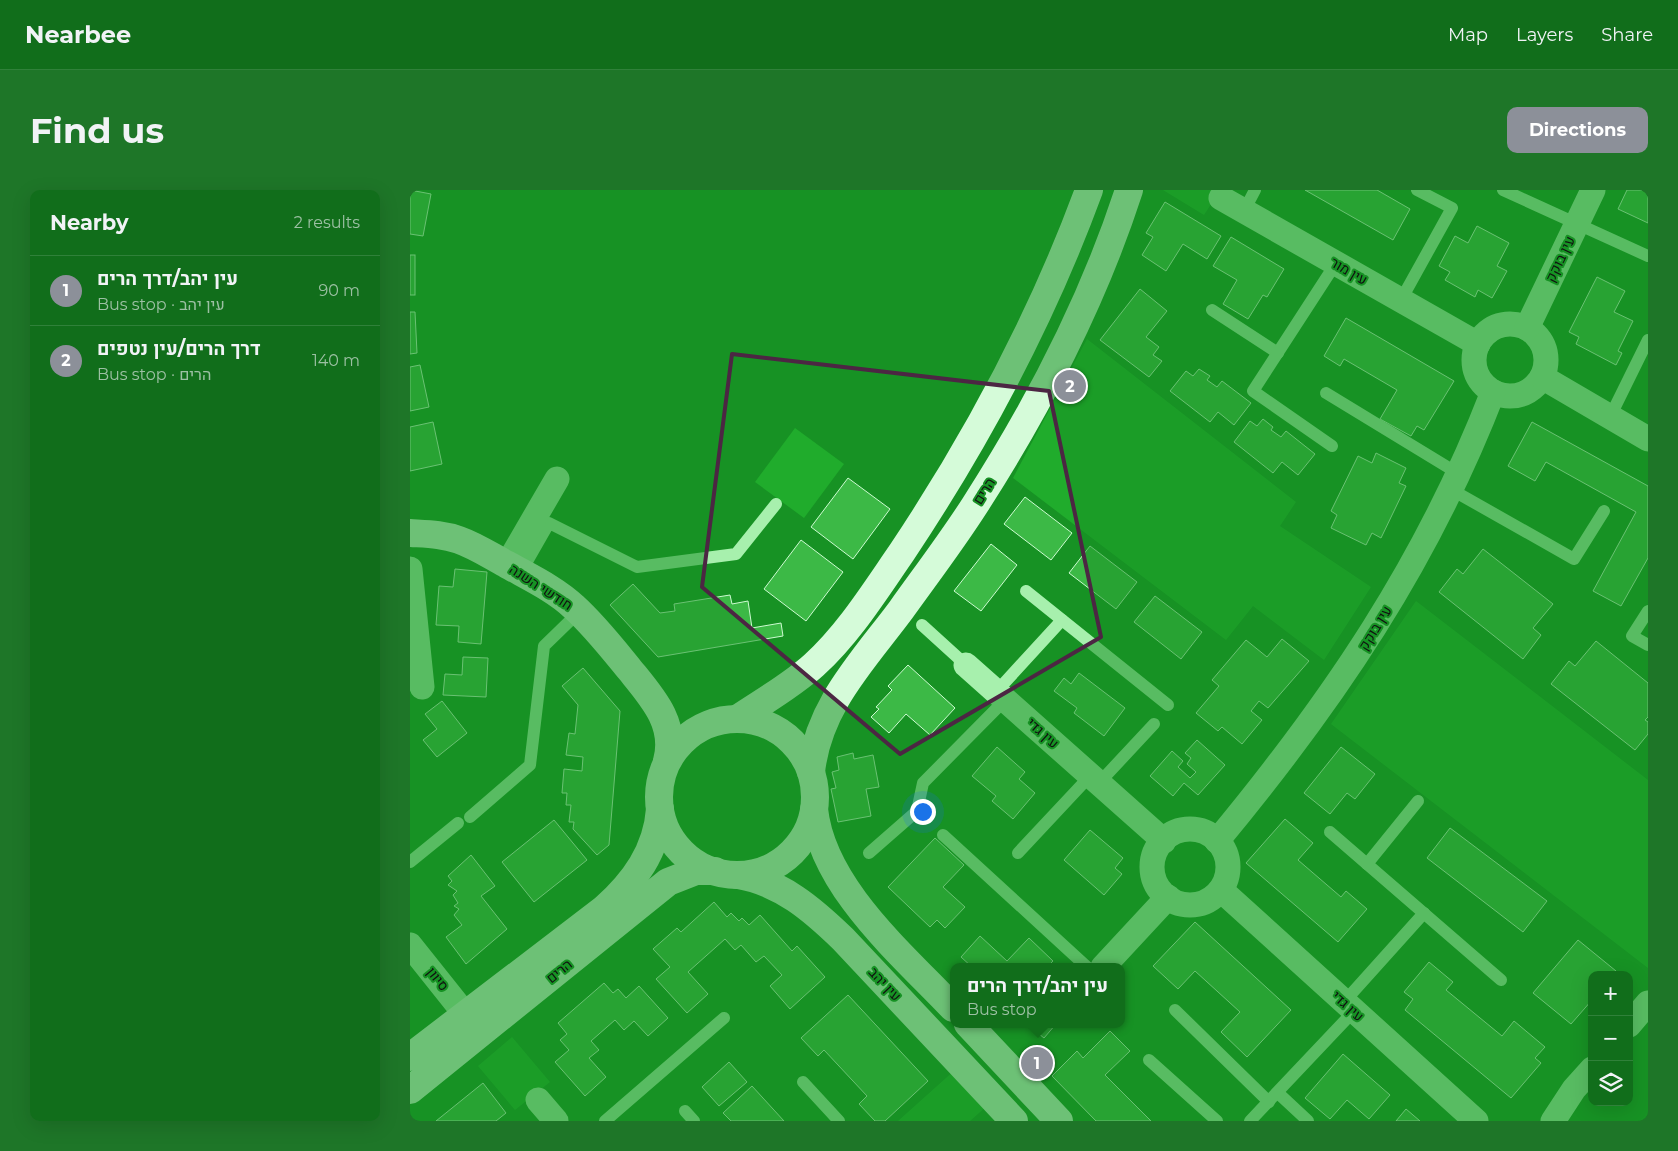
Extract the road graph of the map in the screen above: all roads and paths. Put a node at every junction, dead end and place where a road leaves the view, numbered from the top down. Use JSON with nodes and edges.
{"nodes":[{"id":1,"x":1089,"y":190,"type":"edge"},
{"id":2,"x":1129,"y":190,"type":"edge"},
{"id":3,"x":1417,"y":190,"type":"edge"},
{"id":4,"x":1503,"y":190,"type":"edge"},
{"id":5,"x":1593,"y":190,"type":"edge"},
{"id":6,"x":1221,"y":198,"type":"dead end"},
{"id":7,"x":1249,"y":200,"type":"edge"},
{"id":8,"x":1577,"y":224,"type":"junction"},
{"id":9,"x":1648,"y":256,"type":"edge"},
{"id":10,"x":1336,"y":263,"type":"junction"},
{"id":11,"x":1401,"y":300,"type":"junction"},
{"id":12,"x":1212,"y":310,"type":"dead end"},
{"id":13,"x":1527,"y":328,"type":"junction"},
{"id":14,"x":1648,"y":340,"type":"edge"},
{"id":15,"x":1478,"y":344,"type":"junction"},
{"id":16,"x":1278,"y":353,"type":"junction"},
{"id":17,"x":1542,"y":377,"type":"junction"},
{"id":18,"x":1493,"y":392,"type":"junction"},
{"id":19,"x":1326,"y":393,"type":"dead end"},
{"id":20,"x":1610,"y":417,"type":"junction"},
{"id":21,"x":1648,"y":439,"type":"edge"},
{"id":22,"x":1332,"y":446,"type":"dead end"},
{"id":23,"x":557,"y":479,"type":"dead end"},
{"id":24,"x":1455,"y":482,"type":"junction"},
{"id":25,"x":776,"y":504,"type":"dead end"},
{"id":26,"x":1604,"y":511,"type":"dead end"},
{"id":27,"x":410,"y":533,"type":"edge"},
{"id":28,"x":514,"y":568,"type":"junction"},
{"id":29,"x":410,"y":569,"type":"edge"},
{"id":30,"x":1026,"y":590,"type":"dead end"},
{"id":31,"x":1648,"y":610,"type":"edge"},
{"id":32,"x":579,"y":612,"type":"junction"},
{"id":33,"x":1062,"y":620,"type":"junction"},
{"id":34,"x":922,"y":625,"type":"dead end"},
{"id":35,"x":1648,"y":646,"type":"edge"},
{"id":36,"x":966,"y":666,"type":"joint"},
{"id":37,"x":643,"y":687,"type":"junction"},
{"id":38,"x":422,"y":688,"type":"dead end"},
{"id":39,"x":1001,"y":696,"type":"junction"},
{"id":40,"x":1168,"y":705,"type":"dead end"},
{"id":41,"x":730,"y":720,"type":"junction"},
{"id":42,"x":1154,"y":724,"type":"dead end"},
{"id":43,"x":667,"y":761,"type":"junction"},
{"id":44,"x":811,"y":772,"type":"junction"},
{"id":45,"x":1094,"y":779,"type":"junction"},
{"id":46,"x":1418,"y":802,"type":"dead end"},
{"id":47,"x":660,"y":809,"type":"junction"},
{"id":48,"x":814,"y":809,"type":"junction"},
{"id":49,"x":470,"y":818,"type":"dead end"},
{"id":50,"x":458,"y":823,"type":"dead end"},
{"id":51,"x":1330,"y":832,"type":"dead end"},
{"id":52,"x":943,"y":835,"type":"dead end"},
{"id":53,"x":1164,"y":840,"type":"junction"},
{"id":54,"x":1217,"y":840,"type":"junction"},
{"id":55,"x":869,"y":853,"type":"dead end"},
{"id":56,"x":1018,"y":853,"type":"dead end"},
{"id":57,"x":410,"y":862,"type":"edge"},
{"id":58,"x":1367,"y":864,"type":"junction"},
{"id":59,"x":726,"y":873,"type":"junction"},
{"id":60,"x":1221,"y":890,"type":"junction"},
{"id":61,"x":1168,"y":897,"type":"junction"},
{"id":62,"x":1424,"y":913,"type":"junction"},
{"id":63,"x":410,"y":944,"type":"edge"},
{"id":64,"x":1082,"y":963,"type":"edge"},
{"id":65,"x":1107,"y":963,"type":"edge"},
{"id":66,"x":1501,"y":980,"type":"dead end"},
{"id":67,"x":1648,"y":1002,"type":"edge"},
{"id":68,"x":950,"y":1005,"type":"edge"},
{"id":69,"x":1349,"y":1007,"type":"junction"},
{"id":70,"x":1175,"y":1010,"type":"dead end"},
{"id":71,"x":465,"y":1014,"type":"junction"},
{"id":72,"x":724,"y":1018,"type":"dead end"},
{"id":73,"x":1633,"y":1020,"type":"edge"},
{"id":74,"x":972,"y":1028,"type":"edge"},
{"id":75,"x":410,"y":1057,"type":"edge"},
{"id":76,"x":1149,"y":1060,"type":"dead end"},
{"id":77,"x":1588,"y":1074,"type":"edge"},
{"id":78,"x":803,"y":1082,"type":"dead end"},
{"id":79,"x":410,"y":1090,"type":"edge"},
{"id":80,"x":1574,"y":1090,"type":"junction"},
{"id":81,"x":1273,"y":1097,"type":"junction"},
{"id":82,"x":538,"y":1100,"type":"dead end"},
{"id":83,"x":685,"y":1111,"type":"dead end"},
{"id":84,"x":556,"y":1121,"type":"edge"},
{"id":85,"x":606,"y":1121,"type":"edge"},
{"id":86,"x":694,"y":1121,"type":"edge"},
{"id":87,"x":839,"y":1121,"type":"edge"},
{"id":88,"x":1014,"y":1121,"type":"edge"},
{"id":89,"x":1059,"y":1121,"type":"edge"},
{"id":90,"x":1217,"y":1121,"type":"edge"},
{"id":91,"x":1250,"y":1121,"type":"edge"},
{"id":92,"x":1308,"y":1121,"type":"edge"},
{"id":93,"x":1476,"y":1121,"type":"edge"},
{"id":94,"x":1539,"y":1121,"type":"edge"},
{"id":95,"x":1553,"y":1121,"type":"edge"}],
"edges":[{"from":1,"to":41,"type":"street"},
{"from":2,"to":44,"type":"street","name":"הרים"},
{"from":3,"to":11,"type":"lane"},
{"from":4,"to":8,"type":"lane"},
{"from":5,"to":8,"type":"street","name":"עין בוקק"},
{"from":6,"to":7,"type":"street","name":"עין מור"},
{"from":7,"to":10,"type":"street","name":"עין מור"},
{"from":8,"to":9,"type":"lane"},
{"from":8,"to":13,"type":"street","name":"עין בוקק"},
{"from":10,"to":11,"type":"street","name":"עין מור"},
{"from":10,"to":16,"type":"lane"},
{"from":11,"to":15,"type":"street","name":"עין מור"},
{"from":12,"to":16,"type":"lane"},
{"from":13,"to":15,"type":"street"},
{"from":13,"to":17,"type":"street"},
{"from":14,"to":20,"type":"lane"},
{"from":15,"to":18,"type":"street"},
{"from":16,"to":22,"type":"lane"},
{"from":17,"to":18,"type":"street"},
{"from":17,"to":20,"type":"street"},
{"from":18,"to":24,"type":"street","name":"עין בוקק"},
{"from":19,"to":24,"type":"lane"},
{"from":20,"to":21,"type":"street"},
{"from":23,"to":28,"type":"street"},
{"from":24,"to":26,"type":"lane"},
{"from":24,"to":54,"type":"street","name":"עין בוקק"},
{"from":25,"to":28,"type":"lane"},
{"from":27,"to":28,"type":"street","name":"חודשי השנה"},
{"from":28,"to":32,"type":"street","name":"חודשי השנה"},
{"from":29,"to":38,"type":"street"},
{"from":30,"to":33,"type":"lane"},
{"from":31,"to":35,"type":"lane"},
{"from":32,"to":37,"type":"street","name":"חודשי השנה"},
{"from":32,"to":49,"type":"lane"},
{"from":33,"to":39,"type":"lane"},
{"from":33,"to":40,"type":"lane"},
{"from":34,"to":36,"type":"lane"},
{"from":36,"to":39,"type":"street","name":"עין גדי"},
{"from":37,"to":41,"type":"street","name":"חודשי השנה"},
{"from":37,"to":43,"type":"street","name":"חודשי השנה"},
{"from":39,"to":45,"type":"street","name":"עין גדי"},
{"from":39,"to":55,"type":"lane"},
{"from":41,"to":43,"type":"street"},
{"from":41,"to":44,"type":"street"},
{"from":42,"to":45,"type":"lane"},
{"from":43,"to":47,"type":"street"},
{"from":44,"to":48,"type":"street"},
{"from":45,"to":53,"type":"street","name":"עין גדי"},
{"from":45,"to":56,"type":"lane"},
{"from":46,"to":58,"type":"lane"},
{"from":47,"to":59,"type":"street"},
{"from":47,"to":71,"type":"street","name":"הרים"},
{"from":48,"to":59,"type":"street"},
{"from":48,"to":68,"type":"street"},
{"from":50,"to":57,"type":"lane"},
{"from":51,"to":58,"type":"lane"},
{"from":52,"to":64,"type":"lane"},
{"from":53,"to":54,"type":"street"},
{"from":53,"to":61,"type":"street"},
{"from":54,"to":60,"type":"street"},
{"from":58,"to":62,"type":"lane"},
{"from":59,"to":79,"type":"street","name":"הרים"},
{"from":59,"to":88,"type":"street","name":"עין יהב"},
{"from":60,"to":61,"type":"street"},
{"from":60,"to":69,"type":"street","name":"עין גדי"},
{"from":61,"to":65,"type":"street"},
{"from":62,"to":66,"type":"lane"},
{"from":62,"to":69,"type":"lane"},
{"from":63,"to":71,"type":"street","name":"סיוון"},
{"from":67,"to":73,"type":"street"},
{"from":69,"to":81,"type":"lane"},
{"from":69,"to":93,"type":"street","name":"עין גדי"},
{"from":70,"to":81,"type":"lane"},
{"from":71,"to":75,"type":"street","name":"הרים"},
{"from":72,"to":85,"type":"lane"},
{"from":74,"to":89,"type":"street"},
{"from":76,"to":90,"type":"lane"},
{"from":77,"to":80,"type":"street"},
{"from":78,"to":87,"type":"lane"},
{"from":80,"to":94,"type":"street"},
{"from":80,"to":95,"type":"street"},
{"from":81,"to":91,"type":"lane"},
{"from":81,"to":92,"type":"lane"},
{"from":82,"to":84,"type":"street"},
{"from":83,"to":86,"type":"lane"}]}
